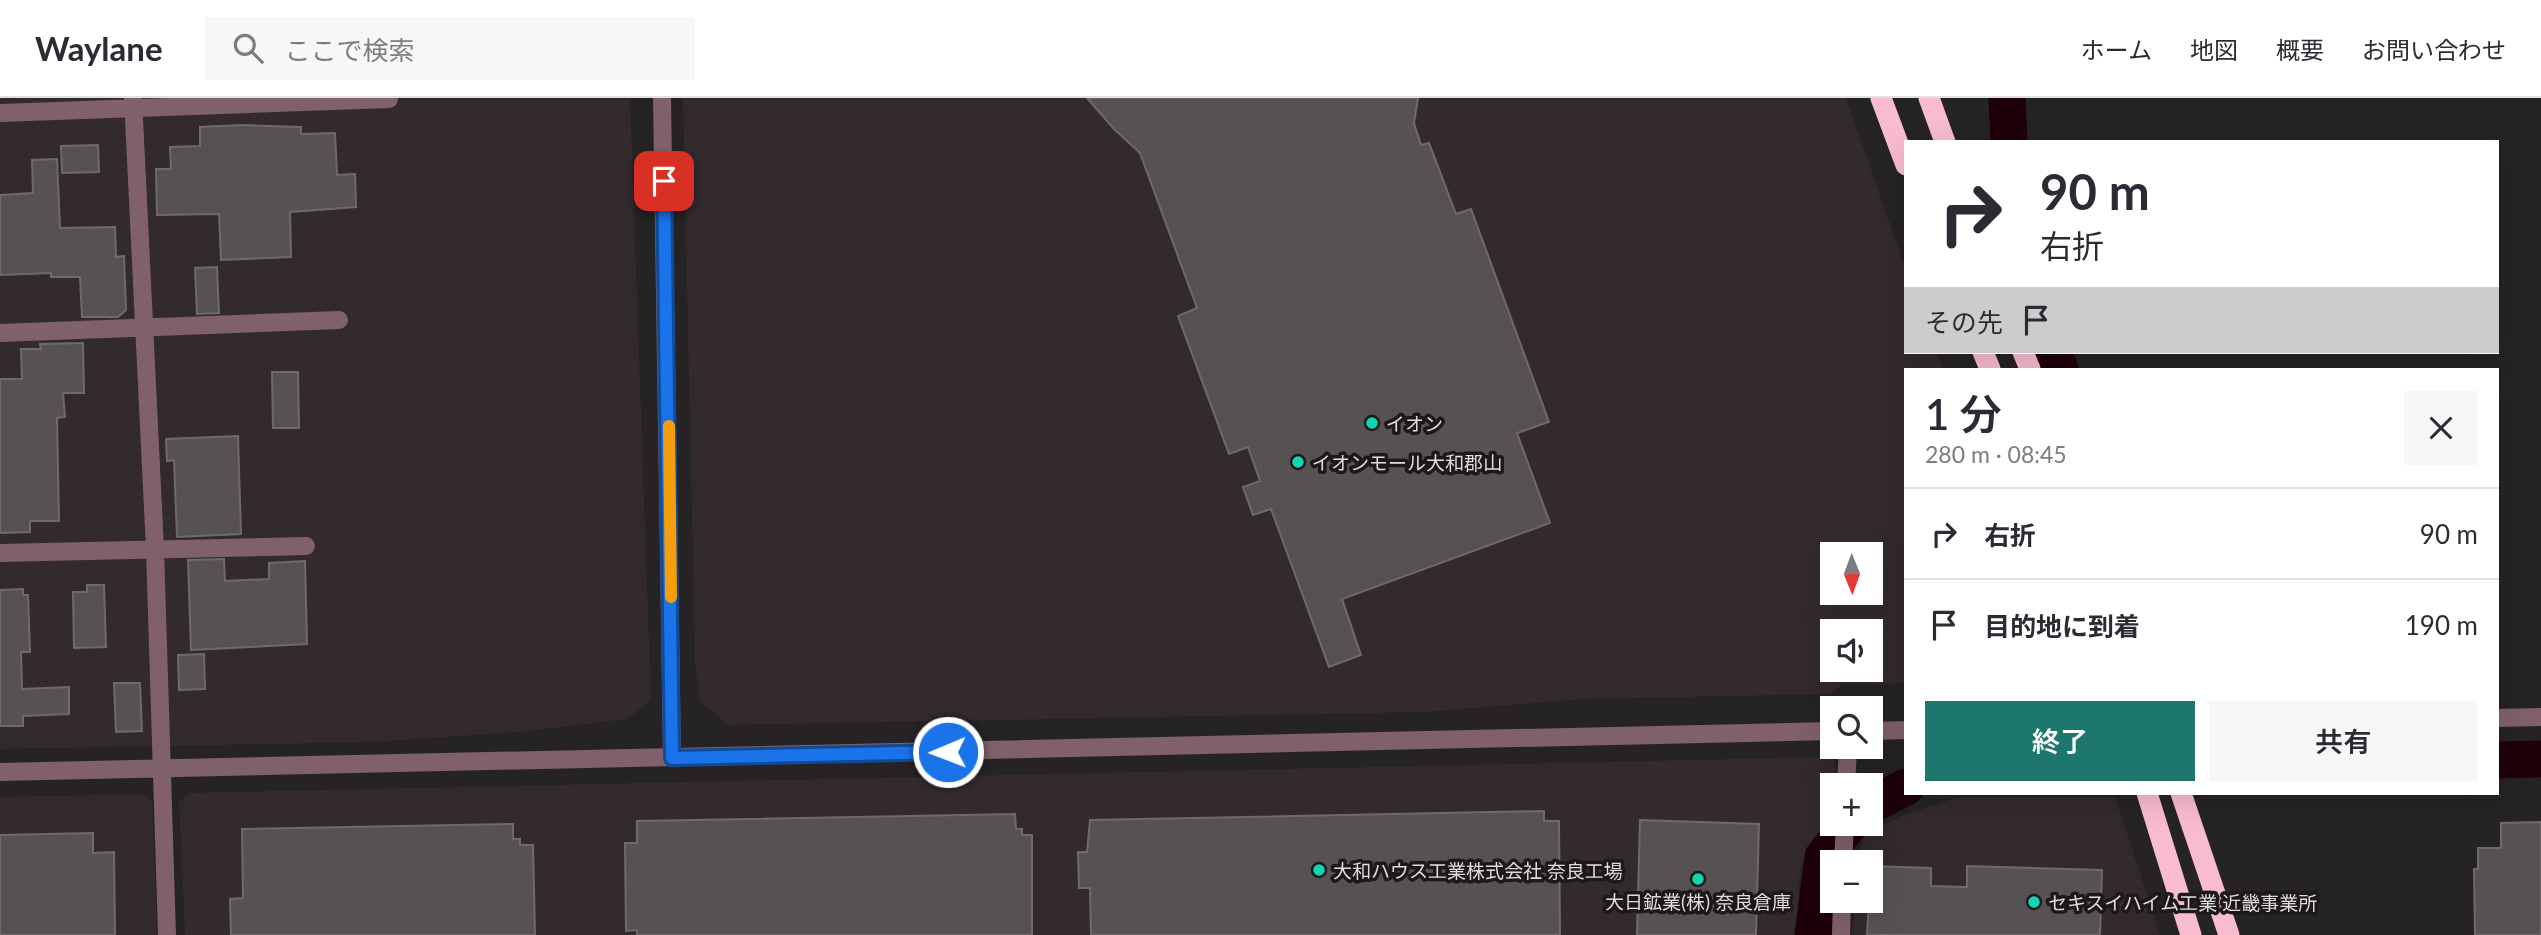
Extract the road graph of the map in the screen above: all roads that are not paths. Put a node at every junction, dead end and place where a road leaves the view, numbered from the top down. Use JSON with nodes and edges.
{"nodes":[{"id":1,"x":662,"y":98,"type":"edge"},
{"id":2,"x":1881,"y":98,"type":"edge"},
{"id":3,"x":1929,"y":98,"type":"edge"},
{"id":4,"x":389,"y":99,"type":"edge"},
{"id":5,"x":133,"y":103,"type":"edge"},
{"id":6,"x":0,"y":113,"type":"edge"},
{"id":7,"x":1944,"y":140,"type":"edge"},
{"id":8,"x":1904,"y":160,"type":"edge"},
{"id":9,"x":340,"y":320,"type":"dead end"},
{"id":10,"x":144,"y":328,"type":"junction"},
{"id":11,"x":0,"y":333,"type":"edge"},
{"id":12,"x":306,"y":546,"type":"dead end"},
{"id":13,"x":155,"y":549,"type":"junction"},
{"id":14,"x":0,"y":553,"type":"edge"},
{"id":15,"x":2541,"y":717,"type":"edge"},
{"id":16,"x":2499,"y":718,"type":"edge"},
{"id":17,"x":1904,"y":730,"type":"edge"},
{"id":18,"x":1883,"y":731,"type":"edge"},
{"id":19,"x":1820,"y":732,"type":"edge"},
{"id":20,"x":672,"y":758,"type":"junction"},
{"id":21,"x":162,"y":768,"type":"junction"},
{"id":22,"x":0,"y":772,"type":"edge"},
{"id":23,"x":2183,"y":797,"type":"edge"},
{"id":24,"x":2150,"y":800,"type":"edge"},
{"id":25,"x":1842,"y":913,"type":"edge"},
{"id":26,"x":167,"y":935,"type":"edge"},
{"id":27,"x":1841,"y":935,"type":"edge"},
{"id":28,"x":2191,"y":935,"type":"edge"},
{"id":29,"x":2229,"y":935,"type":"edge"}],
"edges":[{"from":1,"to":20,"type":"street"},
{"from":2,"to":8,"type":"highway"},
{"from":3,"to":7,"type":"highway"},
{"from":4,"to":5,"type":"street"},
{"from":5,"to":6,"type":"street"},
{"from":5,"to":10,"type":"street"},
{"from":9,"to":10,"type":"street"},
{"from":10,"to":11,"type":"street"},
{"from":10,"to":13,"type":"street"},
{"from":12,"to":13,"type":"street"},
{"from":13,"to":14,"type":"street"},
{"from":13,"to":21,"type":"street"},
{"from":15,"to":16,"type":"street"},
{"from":17,"to":18,"type":"street"},
{"from":19,"to":20,"type":"street"},
{"from":20,"to":21,"type":"street"},
{"from":21,"to":22,"type":"street"},
{"from":21,"to":26,"type":"street"},
{"from":23,"to":29,"type":"highway"},
{"from":24,"to":28,"type":"highway"},
{"from":25,"to":27,"type":"street"}]}
